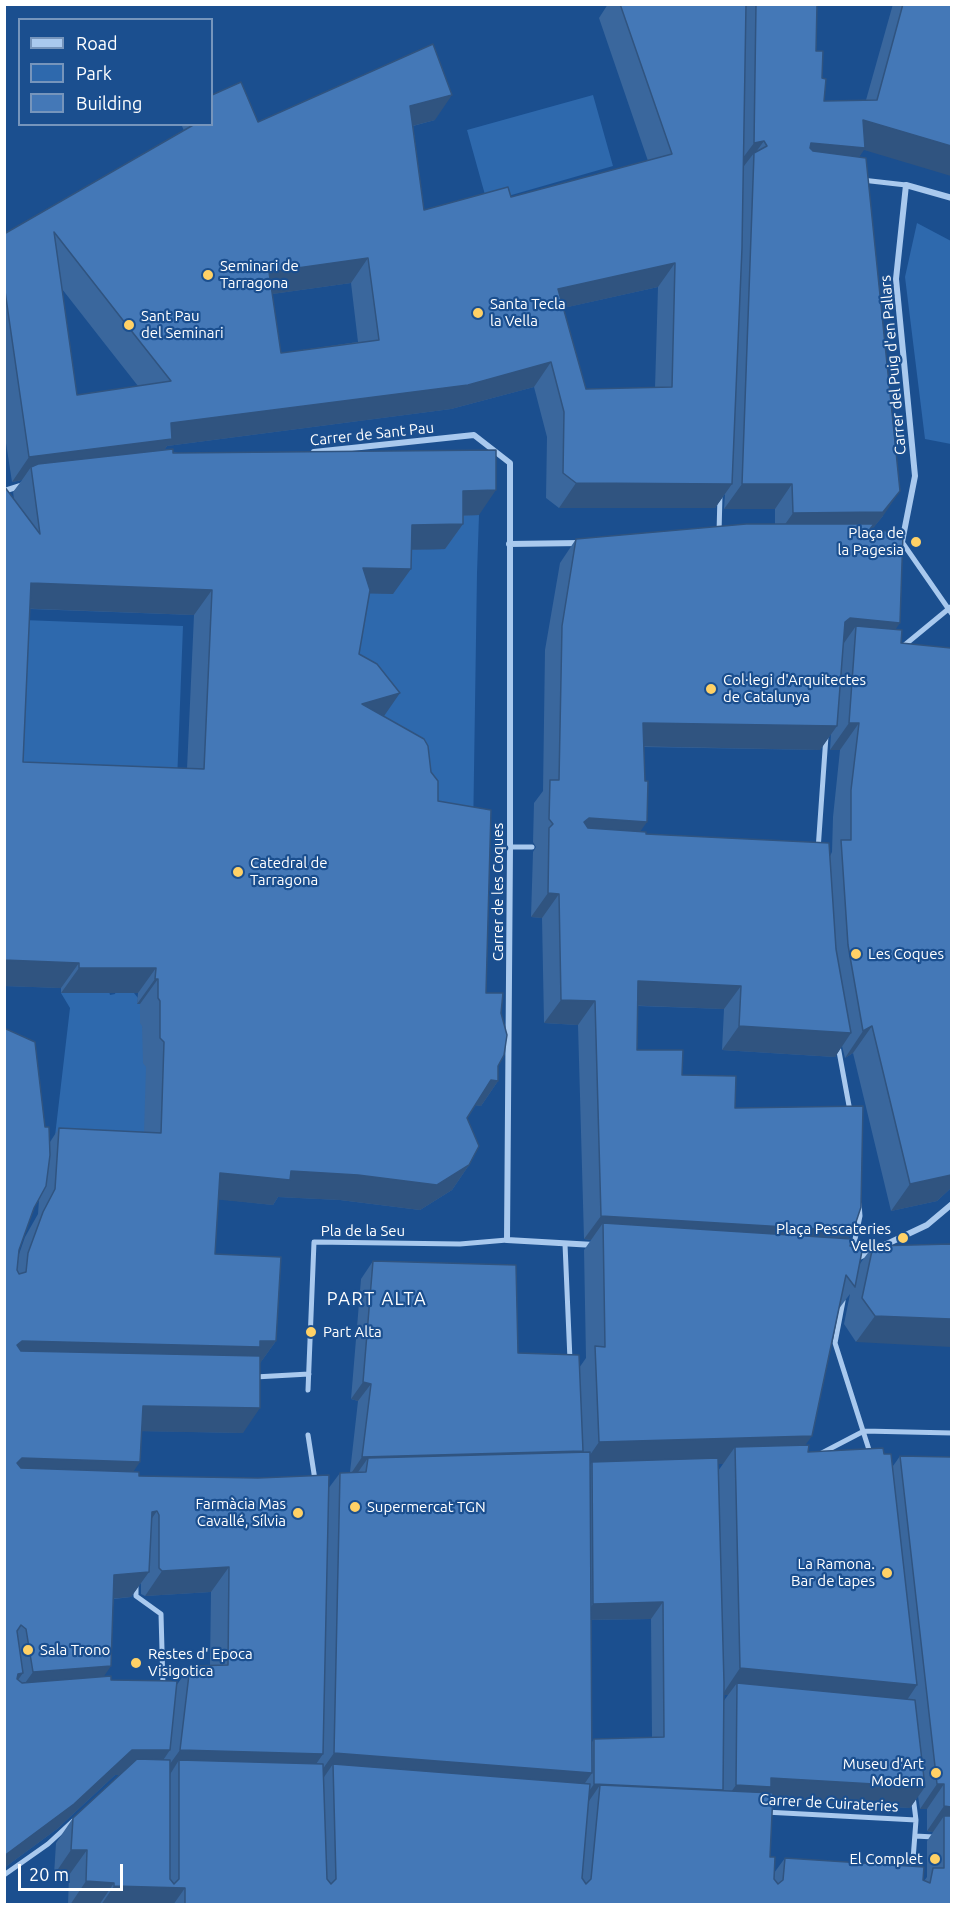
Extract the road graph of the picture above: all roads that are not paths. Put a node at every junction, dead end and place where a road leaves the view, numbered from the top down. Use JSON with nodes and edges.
{"nodes":[{"id":1,"x":851,"y":178,"type":"edge"},
{"id":2,"x":906,"y":185,"type":"junction"},
{"id":3,"x":951,"y":198,"type":"edge"},
{"id":4,"x":311,"y":453,"type":"edge"},
{"id":5,"x":30,"y":483,"type":"edge"},
{"id":6,"x":721,"y":485,"type":"edge"},
{"id":7,"x":4,"y":491,"type":"edge"},
{"id":8,"x":718,"y":541,"type":"edge"},
{"id":9,"x":891,"y":542,"type":"edge"},
{"id":10,"x":903,"y":542,"type":"junction"},
{"id":11,"x":591,"y":543,"type":"edge"},
{"id":12,"x":509,"y":544,"type":"junction"},
{"id":13,"x":950,"y":610,"type":"edge"},
{"id":14,"x":895,"y":653,"type":"edge"},
{"id":15,"x":827,"y":730,"type":"edge"},
{"id":16,"x":510,"y":847,"type":"junction"},
{"id":17,"x":532,"y":847,"type":"dead end"},
{"id":18,"x":817,"y":861,"type":"edge"},
{"id":19,"x":836,"y":1040,"type":"edge"},
{"id":20,"x":851,"y":1120,"type":"edge"},
{"id":21,"x":858,"y":1195,"type":"edge"},
{"id":22,"x":951,"y":1204,"type":"edge"},
{"id":23,"x":507,"y":1240,"type":"junction"},
{"id":24,"x":565,"y":1244,"type":"junction"},
{"id":25,"x":605,"y":1246,"type":"edge"},
{"id":26,"x":849,"y":1264,"type":"joint"},
{"id":27,"x":845,"y":1289,"type":"edge"},
{"id":28,"x":571,"y":1367,"type":"edge"},
{"id":29,"x":309,"y":1374,"type":"junction"},
{"id":30,"x":242,"y":1376,"type":"edge"},
{"id":31,"x":308,"y":1390,"type":"dead end"},
{"id":32,"x":864,"y":1431,"type":"junction"},
{"id":33,"x":951,"y":1433,"type":"edge"},
{"id":34,"x":308,"y":1435,"type":"dead end"},
{"id":35,"x":814,"y":1457,"type":"edge"},
{"id":36,"x":874,"y":1466,"type":"edge"},
{"id":37,"x":325,"y":1482,"type":"edge"},
{"id":38,"x":315,"y":1483,"type":"junction"},
{"id":39,"x":303,"y":1484,"type":"edge"},
{"id":40,"x":315,"y":1491,"type":"edge"},
{"id":41,"x":136,"y":1574,"type":"edge"},
{"id":42,"x":163,"y":1696,"type":"edge"},
{"id":43,"x":912,"y":1785,"type":"edge"},
{"id":44,"x":83,"y":1812,"type":"edge"},
{"id":45,"x":756,"y":1812,"type":"edge"},
{"id":46,"x":766,"y":1812,"type":"junction"},
{"id":47,"x":916,"y":1820,"type":"junction"},
{"id":48,"x":765,"y":1824,"type":"edge"},
{"id":49,"x":915,"y":1836,"type":"junction"},
{"id":50,"x":942,"y":1837,"type":"edge"},
{"id":51,"x":4,"y":1875,"type":"edge"},
{"id":52,"x":911,"y":1882,"type":"edge"}],
"edges":[{"from":1,"to":2,"type":"street"},
{"from":2,"to":3,"type":"street"},
{"from":2,"to":10,"type":"street","name":"Carrer del Puig d'en Pallars"},
{"from":4,"to":12,"type":"street","name":"Carrer de Sant Pau"},
{"from":5,"to":7,"type":"street"},
{"from":6,"to":8,"type":"street"},
{"from":9,"to":10,"type":"street"},
{"from":10,"to":13,"type":"street"},
{"from":11,"to":12,"type":"street"},
{"from":12,"to":16,"type":"street","name":"Carrer de les Coques"},
{"from":13,"to":14,"type":"street"},
{"from":15,"to":18,"type":"street"},
{"from":16,"to":17,"type":"street"},
{"from":16,"to":23,"type":"street","name":"Carrer de les Coques"},
{"from":19,"to":20,"type":"street"},
{"from":21,"to":26,"type":"street"},
{"from":22,"to":26,"type":"street"},
{"from":23,"to":24,"type":"street"},
{"from":23,"to":29,"type":"street","name":"Pla de la Seu"},
{"from":24,"to":25,"type":"street"},
{"from":24,"to":28,"type":"street"},
{"from":27,"to":32,"type":"street"},
{"from":29,"to":30,"type":"street"},
{"from":29,"to":31,"type":"street","name":"Pla de la Seu"},
{"from":32,"to":33,"type":"street"},
{"from":32,"to":35,"type":"street"},
{"from":32,"to":36,"type":"street"},
{"from":34,"to":38,"type":"street"},
{"from":37,"to":38,"type":"street"},
{"from":38,"to":39,"type":"street"},
{"from":38,"to":40,"type":"street"},
{"from":41,"to":42,"type":"street"},
{"from":43,"to":47,"type":"street"},
{"from":44,"to":51,"type":"street"},
{"from":45,"to":46,"type":"street","name":"Carrer de Cuirateries"},
{"from":46,"to":47,"type":"street","name":"Carrer de Cuirateries"},
{"from":46,"to":48,"type":"street"},
{"from":47,"to":49,"type":"street"},
{"from":49,"to":50,"type":"street"},
{"from":49,"to":52,"type":"street"}]}
